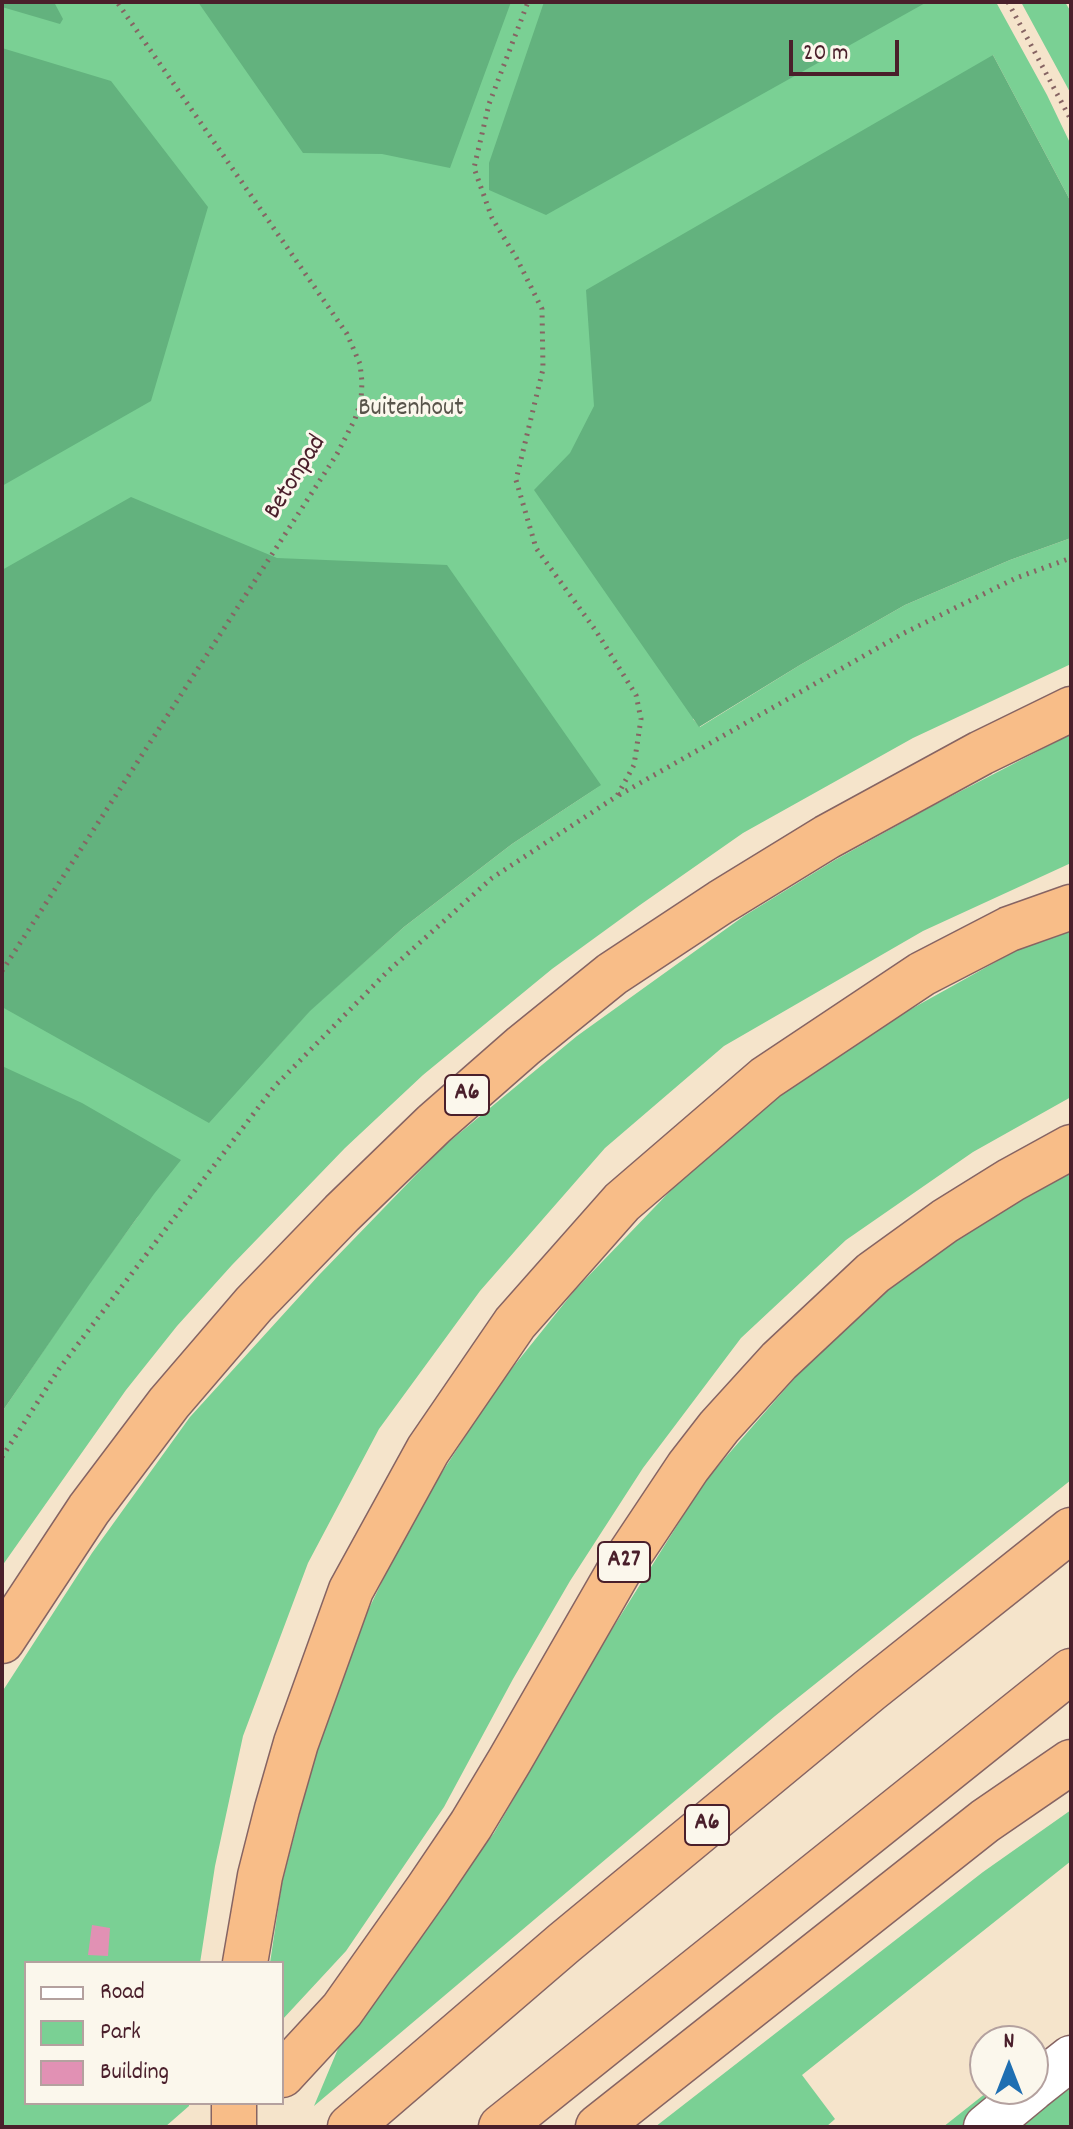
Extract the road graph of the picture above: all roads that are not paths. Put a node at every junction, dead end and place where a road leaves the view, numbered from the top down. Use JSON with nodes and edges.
{"nodes":[{"id":1,"x":1071,"y":709,"type":"edge"},
{"id":2,"x":1071,"y":907,"type":"edge"},
{"id":3,"x":1071,"y":1147,"type":"edge"},
{"id":4,"x":1071,"y":1530,"type":"edge"},
{"id":5,"x":2,"y":1641,"type":"edge"},
{"id":6,"x":1071,"y":1671,"type":"edge"},
{"id":7,"x":1071,"y":1762,"type":"edge"},
{"id":8,"x":245,"y":1961,"type":"edge"},
{"id":9,"x":1071,"y":2058,"type":"edge"},
{"id":10,"x":284,"y":2073,"type":"edge"},
{"id":11,"x":1049,"y":2076,"type":"edge"},
{"id":12,"x":234,"y":2105,"type":"edge"},
{"id":13,"x":252,"y":2105,"type":"edge"},
{"id":14,"x":1013,"y":2105,"type":"edge"},
{"id":15,"x":232,"y":2127,"type":"edge"},
{"id":16,"x":350,"y":2127,"type":"edge"},
{"id":17,"x":501,"y":2127,"type":"edge"},
{"id":18,"x":598,"y":2127,"type":"edge"},
{"id":19,"x":986,"y":2127,"type":"edge"}],
"edges":[{"from":1,"to":5,"type":"highway","number":"A6"},
{"from":2,"to":8,"type":"highway"},
{"from":3,"to":10,"type":"highway","number":"A27"},
{"from":4,"to":16,"type":"highway","number":"A6"},
{"from":6,"to":17,"type":"highway"},
{"from":7,"to":18,"type":"highway"},
{"from":9,"to":11,"type":"lane"},
{"from":12,"to":15,"type":"highway","bridge":true},
{"from":13,"to":15,"type":"highway"},
{"from":14,"to":19,"type":"lane"}]}
